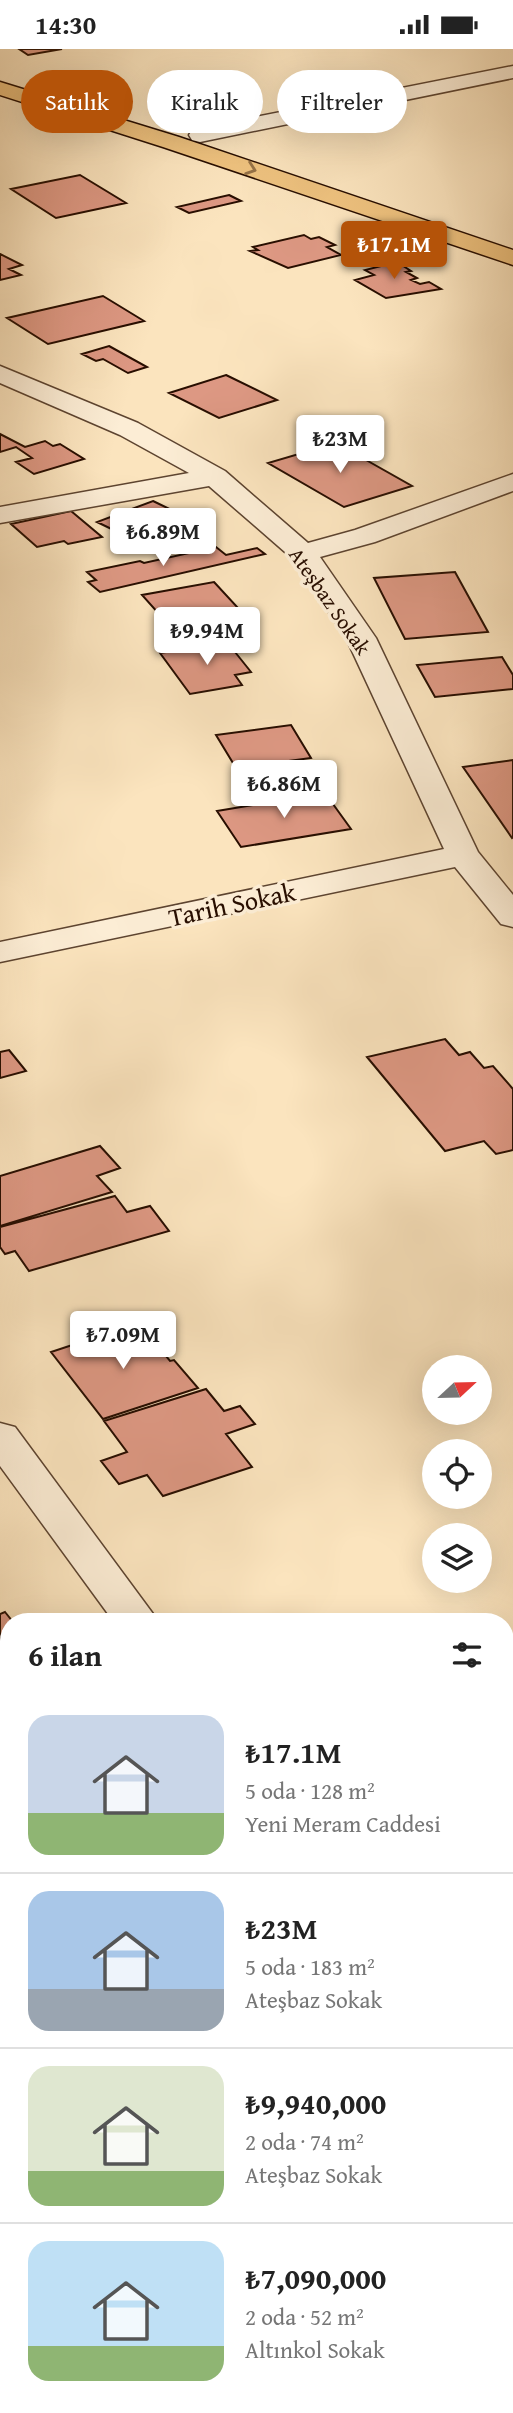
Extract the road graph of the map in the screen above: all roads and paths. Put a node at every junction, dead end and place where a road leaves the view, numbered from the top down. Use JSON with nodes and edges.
{"nodes":[{"id":1,"x":0,"y":71,"type":"edge"},
{"id":2,"x":513,"y":72,"type":"edge"},
{"id":3,"x":0,"y":87,"type":"edge"},
{"id":4,"x":200,"y":135,"type":"junction"},
{"id":5,"x":513,"y":239,"type":"edge"},
{"id":6,"x":513,"y":258,"type":"edge"},
{"id":7,"x":0,"y":374,"type":"edge"},
{"id":8,"x":215,"y":477,"type":"junction"},
{"id":9,"x":513,"y":482,"type":"edge"},
{"id":10,"x":0,"y":515,"type":"edge"},
{"id":11,"x":303,"y":553,"type":"junction"},
{"id":12,"x":463,"y":855,"type":"junction"},
{"id":13,"x":513,"y":916,"type":"edge"},
{"id":14,"x":0,"y":952,"type":"edge"},
{"id":15,"x":0,"y":1436,"type":"edge"},
{"id":16,"x":130,"y":1613,"type":"edge"}],
"edges":[{"from":1,"to":4,"type":"main road"},
{"from":2,"to":4,"type":"street"},
{"from":3,"to":6,"type":"main road","one_way":true},
{"from":4,"to":5,"type":"main road"},
{"from":7,"to":8,"type":"street","name":"Ateşbaz Sokak"},
{"from":8,"to":10,"type":"street"},
{"from":8,"to":11,"type":"street","name":"Ateşbaz Sokak"},
{"from":9,"to":11,"type":"street"},
{"from":11,"to":12,"type":"street","name":"Ateşbaz Sokak"},
{"from":12,"to":13,"type":"street","name":"Ateşbaz Sokak"},
{"from":12,"to":14,"type":"street","name":"Tarih Sokak"},
{"from":15,"to":16,"type":"street"}]}
